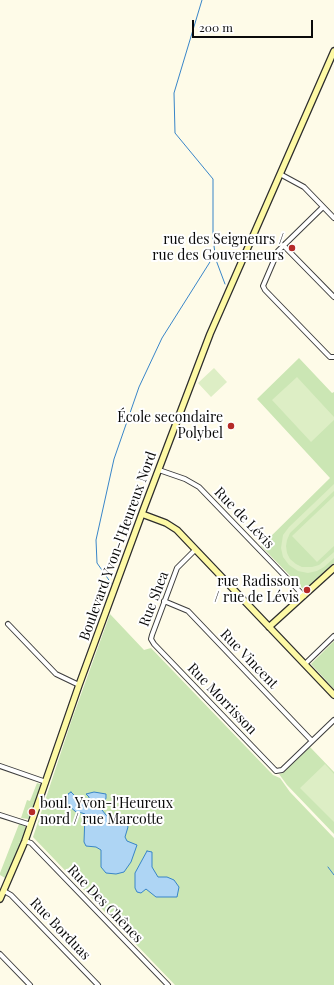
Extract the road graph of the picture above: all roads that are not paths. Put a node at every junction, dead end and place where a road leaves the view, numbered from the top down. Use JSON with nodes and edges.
{"nodes":[{"id":1,"x":334,"y":52,"type":"edge"},
{"id":2,"x":280,"y":174,"type":"junction"},
{"id":3,"x":323,"y":207,"type":"junction"},
{"id":4,"x":334,"y":218,"type":"edge"},
{"id":5,"x":283,"y":245,"type":"junction"},
{"id":6,"x":334,"y":297,"type":"edge"},
{"id":7,"x":334,"y":357,"type":"edge"},
{"id":8,"x":159,"y":470,"type":"junction"},
{"id":9,"x":142,"y":514,"type":"junction"},
{"id":10,"x":196,"y":550,"type":"junction"},
{"id":11,"x":334,"y":568,"type":"edge"},
{"id":12,"x":304,"y":596,"type":"junction"},
{"id":13,"x":164,"y":601,"type":"junction"},
{"id":14,"x":8,"y":624,"type":"dead end"},
{"id":15,"x":269,"y":627,"type":"junction"},
{"id":16,"x":334,"y":636,"type":"edge"},
{"id":17,"x":152,"y":640,"type":"joint"},
{"id":18,"x":305,"y":664,"type":"junction"},
{"id":19,"x":79,"y":685,"type":"junction"},
{"id":20,"x":334,"y":695,"type":"edge"},
{"id":21,"x":334,"y":720,"type":"edge"},
{"id":22,"x":312,"y":741,"type":"junction"},
{"id":23,"x":0,"y":766,"type":"edge"},
{"id":24,"x":46,"y":782,"type":"junction"},
{"id":25,"x":0,"y":815,"type":"edge"},
{"id":26,"x":31,"y":825,"type":"junction"},
{"id":27,"x":25,"y":841,"type":"junction"},
{"id":28,"x":4,"y":891,"type":"junction"},
{"id":29,"x":0,"y":899,"type":"edge"},
{"id":30,"x":0,"y":954,"type":"edge"},
{"id":31,"x":30,"y":985,"type":"edge"},
{"id":32,"x":98,"y":985,"type":"edge"},
{"id":33,"x":168,"y":985,"type":"edge"}],
"edges":[{"from":1,"to":2,"type":"street","name":"Boulevard Yvon-l'Heureux Nord"},
{"from":2,"to":3,"type":"street"},
{"from":2,"to":8,"type":"street","name":"Boulevard Yvon-l'Heureux Nord"},
{"from":3,"to":4,"type":"street"},
{"from":3,"to":5,"type":"street"},
{"from":5,"to":6,"type":"street"},
{"from":5,"to":7,"type":"street"},
{"from":8,"to":9,"type":"street","name":"Boulevard Yvon-l'Heureux Nord"},
{"from":8,"to":12,"type":"street","name":"Rue de Lévis"},
{"from":9,"to":10,"type":"street"},
{"from":9,"to":19,"type":"street","name":"Boulevard Yvon-l'Heureux Nord"},
{"from":10,"to":13,"type":"street","name":"Rue Shea"},
{"from":10,"to":15,"type":"street"},
{"from":11,"to":12,"type":"street"},
{"from":12,"to":15,"type":"street"},
{"from":13,"to":17,"type":"street","name":"Rue Shea"},
{"from":13,"to":22,"type":"street","name":"Rue Vincent"},
{"from":14,"to":19,"type":"street"},
{"from":15,"to":18,"type":"street"},
{"from":16,"to":18,"type":"street"},
{"from":17,"to":22,"type":"street","name":"Rue Morrisson"},
{"from":18,"to":20,"type":"street"},
{"from":19,"to":24,"type":"street","name":"Boulevard Yvon-l'Heureux Nord"},
{"from":21,"to":22,"type":"street"},
{"from":23,"to":24,"type":"street"},
{"from":24,"to":26,"type":"street","name":"Boulevard Yvon-l'Heureux Nord"},
{"from":25,"to":26,"type":"street"},
{"from":26,"to":27,"type":"street","name":"Boulevard Yvon-l'Heureux Nord"},
{"from":27,"to":28,"type":"street","name":"Boulevard Yvon-l'Heureux Nord"},
{"from":27,"to":33,"type":"street","name":"Rue Des Chênes"},
{"from":28,"to":29,"type":"street","name":"Boulevard Yvon-l'Heureux Nord"},
{"from":28,"to":32,"type":"street","name":"Rue Borduas"},
{"from":30,"to":31,"type":"street"}]}
